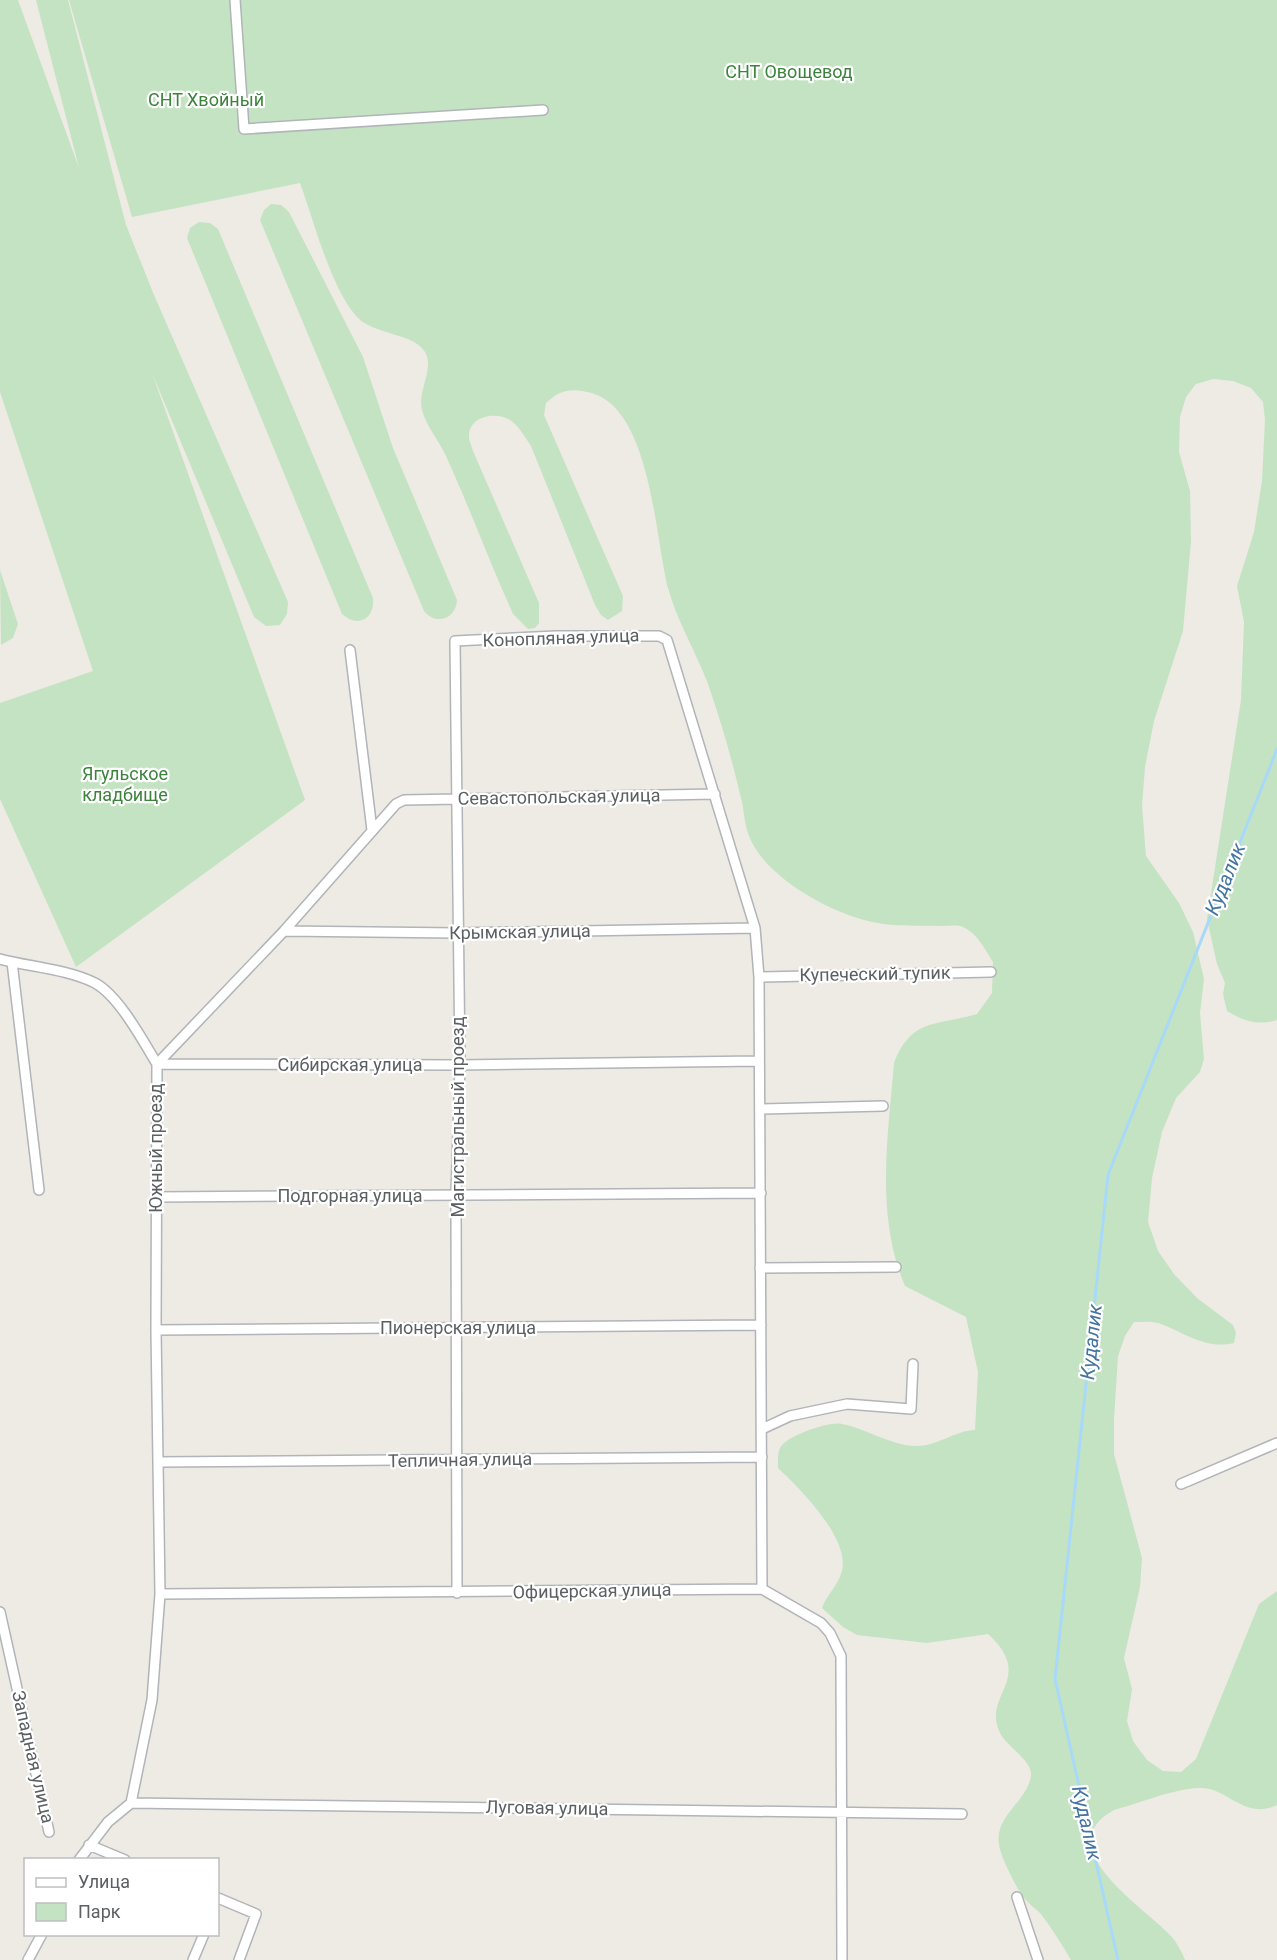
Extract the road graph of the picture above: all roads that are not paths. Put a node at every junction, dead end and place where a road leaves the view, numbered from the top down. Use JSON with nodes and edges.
{"nodes":[{"id":1,"x":235,"y":0,"type":"edge"},
{"id":2,"x":543,"y":110,"type":"dead end"},
{"id":3,"x":455,"y":641,"type":"joint"},
{"id":4,"x":350,"y":650,"type":"dead end"},
{"id":5,"x":715,"y":794,"type":"junction"},
{"id":6,"x":455,"y":798,"type":"junction"},
{"id":7,"x":404,"y":800,"type":"joint"},
{"id":8,"x":372,"y":830,"type":"junction"},
{"id":9,"x":755,"y":928,"type":"junction"},
{"id":10,"x":284,"y":931,"type":"junction"},
{"id":11,"x":457,"y":933,"type":"junction"},
{"id":12,"x":0,"y":959,"type":"edge"},
{"id":13,"x":12,"y":962,"type":"junction"},
{"id":14,"x":991,"y":972,"type":"dead end"},
{"id":15,"x":759,"y":976,"type":"junction"},
{"id":16,"x":759,"y":1061,"type":"junction"},
{"id":17,"x":158,"y":1064,"type":"junction"},
{"id":18,"x":460,"y":1065,"type":"junction"},
{"id":19,"x":883,"y":1106,"type":"dead end"},
{"id":20,"x":760,"y":1108,"type":"junction"},
{"id":21,"x":39,"y":1190,"type":"dead end"},
{"id":22,"x":761,"y":1193,"type":"junction"},
{"id":23,"x":456,"y":1195,"type":"junction"},
{"id":24,"x":156,"y":1197,"type":"junction"},
{"id":25,"x":896,"y":1267,"type":"dead end"},
{"id":26,"x":760,"y":1268,"type":"junction"},
{"id":27,"x":761,"y":1325,"type":"junction"},
{"id":28,"x":457,"y":1328,"type":"junction"},
{"id":29,"x":156,"y":1330,"type":"junction"},
{"id":30,"x":913,"y":1364,"type":"dead end"},
{"id":31,"x":762,"y":1429,"type":"junction"},
{"id":32,"x":1277,"y":1443,"type":"edge"},
{"id":33,"x":762,"y":1457,"type":"junction"},
{"id":34,"x":458,"y":1461,"type":"junction"},
{"id":35,"x":158,"y":1462,"type":"junction"},
{"id":36,"x":1181,"y":1484,"type":"dead end"},
{"id":37,"x":762,"y":1589,"type":"junction"},
{"id":38,"x":457,"y":1593,"type":"junction"},
{"id":39,"x":160,"y":1594,"type":"junction"},
{"id":40,"x":0,"y":1612,"type":"edge"},
{"id":41,"x":131,"y":1803,"type":"junction"},
{"id":42,"x":843,"y":1812,"type":"junction"},
{"id":43,"x":962,"y":1814,"type":"dead end"},
{"id":44,"x":50,"y":1832,"type":"dead end"},
{"id":45,"x":89,"y":1845,"type":"junction"},
{"id":46,"x":80,"y":1858,"type":"edge"},
{"id":47,"x":120,"y":1858,"type":"edge"},
{"id":48,"x":1017,"y":1897,"type":"dead end"},
{"id":49,"x":219,"y":1900,"type":"edge"},
{"id":50,"x":41,"y":1936,"type":"edge"},
{"id":51,"x":204,"y":1936,"type":"edge"},
{"id":52,"x":28,"y":1960,"type":"edge"},
{"id":53,"x":193,"y":1960,"type":"edge"},
{"id":54,"x":239,"y":1960,"type":"edge"},
{"id":55,"x":842,"y":1960,"type":"edge"},
{"id":56,"x":1038,"y":1960,"type":"edge"}],
"edges":[{"from":1,"to":2,"type":"street"},
{"from":3,"to":5,"type":"street","name":"Конопляная улица"},
{"from":3,"to":6,"type":"street","name":"Магистральный проезд"},
{"from":4,"to":8,"type":"street"},
{"from":5,"to":6,"type":"street","name":"Севастопольская улица"},
{"from":5,"to":9,"type":"street"},
{"from":6,"to":7,"type":"street","name":"Севастопольская улица"},
{"from":6,"to":11,"type":"street","name":"Магистральный проезд"},
{"from":7,"to":8,"type":"street","name":"Южный проезд"},
{"from":8,"to":10,"type":"street","name":"Южный проезд"},
{"from":9,"to":11,"type":"street","name":"Крымская улица"},
{"from":9,"to":15,"type":"street"},
{"from":10,"to":11,"type":"street","name":"Крымская улица"},
{"from":10,"to":17,"type":"street","name":"Южный проезд"},
{"from":11,"to":18,"type":"street","name":"Магистральный проезд"},
{"from":12,"to":13,"type":"street"},
{"from":13,"to":17,"type":"street"},
{"from":13,"to":21,"type":"street"},
{"from":14,"to":15,"type":"street","name":"Купеческий тупик"},
{"from":15,"to":16,"type":"street"},
{"from":16,"to":18,"type":"street","name":"Сибирская улица"},
{"from":16,"to":20,"type":"street"},
{"from":17,"to":18,"type":"street","name":"Сибирская улица"},
{"from":17,"to":24,"type":"street","name":"Южный проезд"},
{"from":18,"to":23,"type":"street","name":"Магистральный проезд"},
{"from":19,"to":20,"type":"street"},
{"from":20,"to":22,"type":"street"},
{"from":22,"to":23,"type":"street","name":"Подгорная улица"},
{"from":22,"to":26,"type":"street"},
{"from":23,"to":24,"type":"street","name":"Подгорная улица"},
{"from":23,"to":28,"type":"street","name":"Магистральный проезд"},
{"from":24,"to":29,"type":"street","name":"Южный проезд"},
{"from":25,"to":26,"type":"street"},
{"from":26,"to":27,"type":"street"},
{"from":27,"to":28,"type":"street","name":"Пионерская улица"},
{"from":27,"to":31,"type":"street"},
{"from":28,"to":29,"type":"street","name":"Пионерская улица"},
{"from":28,"to":34,"type":"street","name":"Магистральный проезд"},
{"from":29,"to":35,"type":"street","name":"Южный проезд"},
{"from":30,"to":31,"type":"street"},
{"from":31,"to":33,"type":"street"},
{"from":32,"to":36,"type":"street"},
{"from":33,"to":34,"type":"street","name":"Тепличная улица"},
{"from":33,"to":37,"type":"street"},
{"from":34,"to":35,"type":"street","name":"Тепличная улица"},
{"from":34,"to":38,"type":"street","name":"Магистральный проезд"},
{"from":35,"to":39,"type":"street","name":"Южный проезд"},
{"from":37,"to":38,"type":"street","name":"Офицерская улица"},
{"from":37,"to":42,"type":"street"},
{"from":38,"to":39,"type":"street","name":"Офицерская улица"},
{"from":39,"to":41,"type":"street","name":"Южный проезд"},
{"from":40,"to":44,"type":"street","name":"Западная улица"},
{"from":41,"to":42,"type":"street","name":"Луговая улица"},
{"from":41,"to":45,"type":"street"},
{"from":42,"to":43,"type":"street","name":"Луговая улица"},
{"from":42,"to":55,"type":"street"},
{"from":45,"to":46,"type":"street"},
{"from":45,"to":47,"type":"street"},
{"from":48,"to":56,"type":"street"},
{"from":49,"to":54,"type":"street"},
{"from":50,"to":52,"type":"street"},
{"from":51,"to":53,"type":"street"}]}
